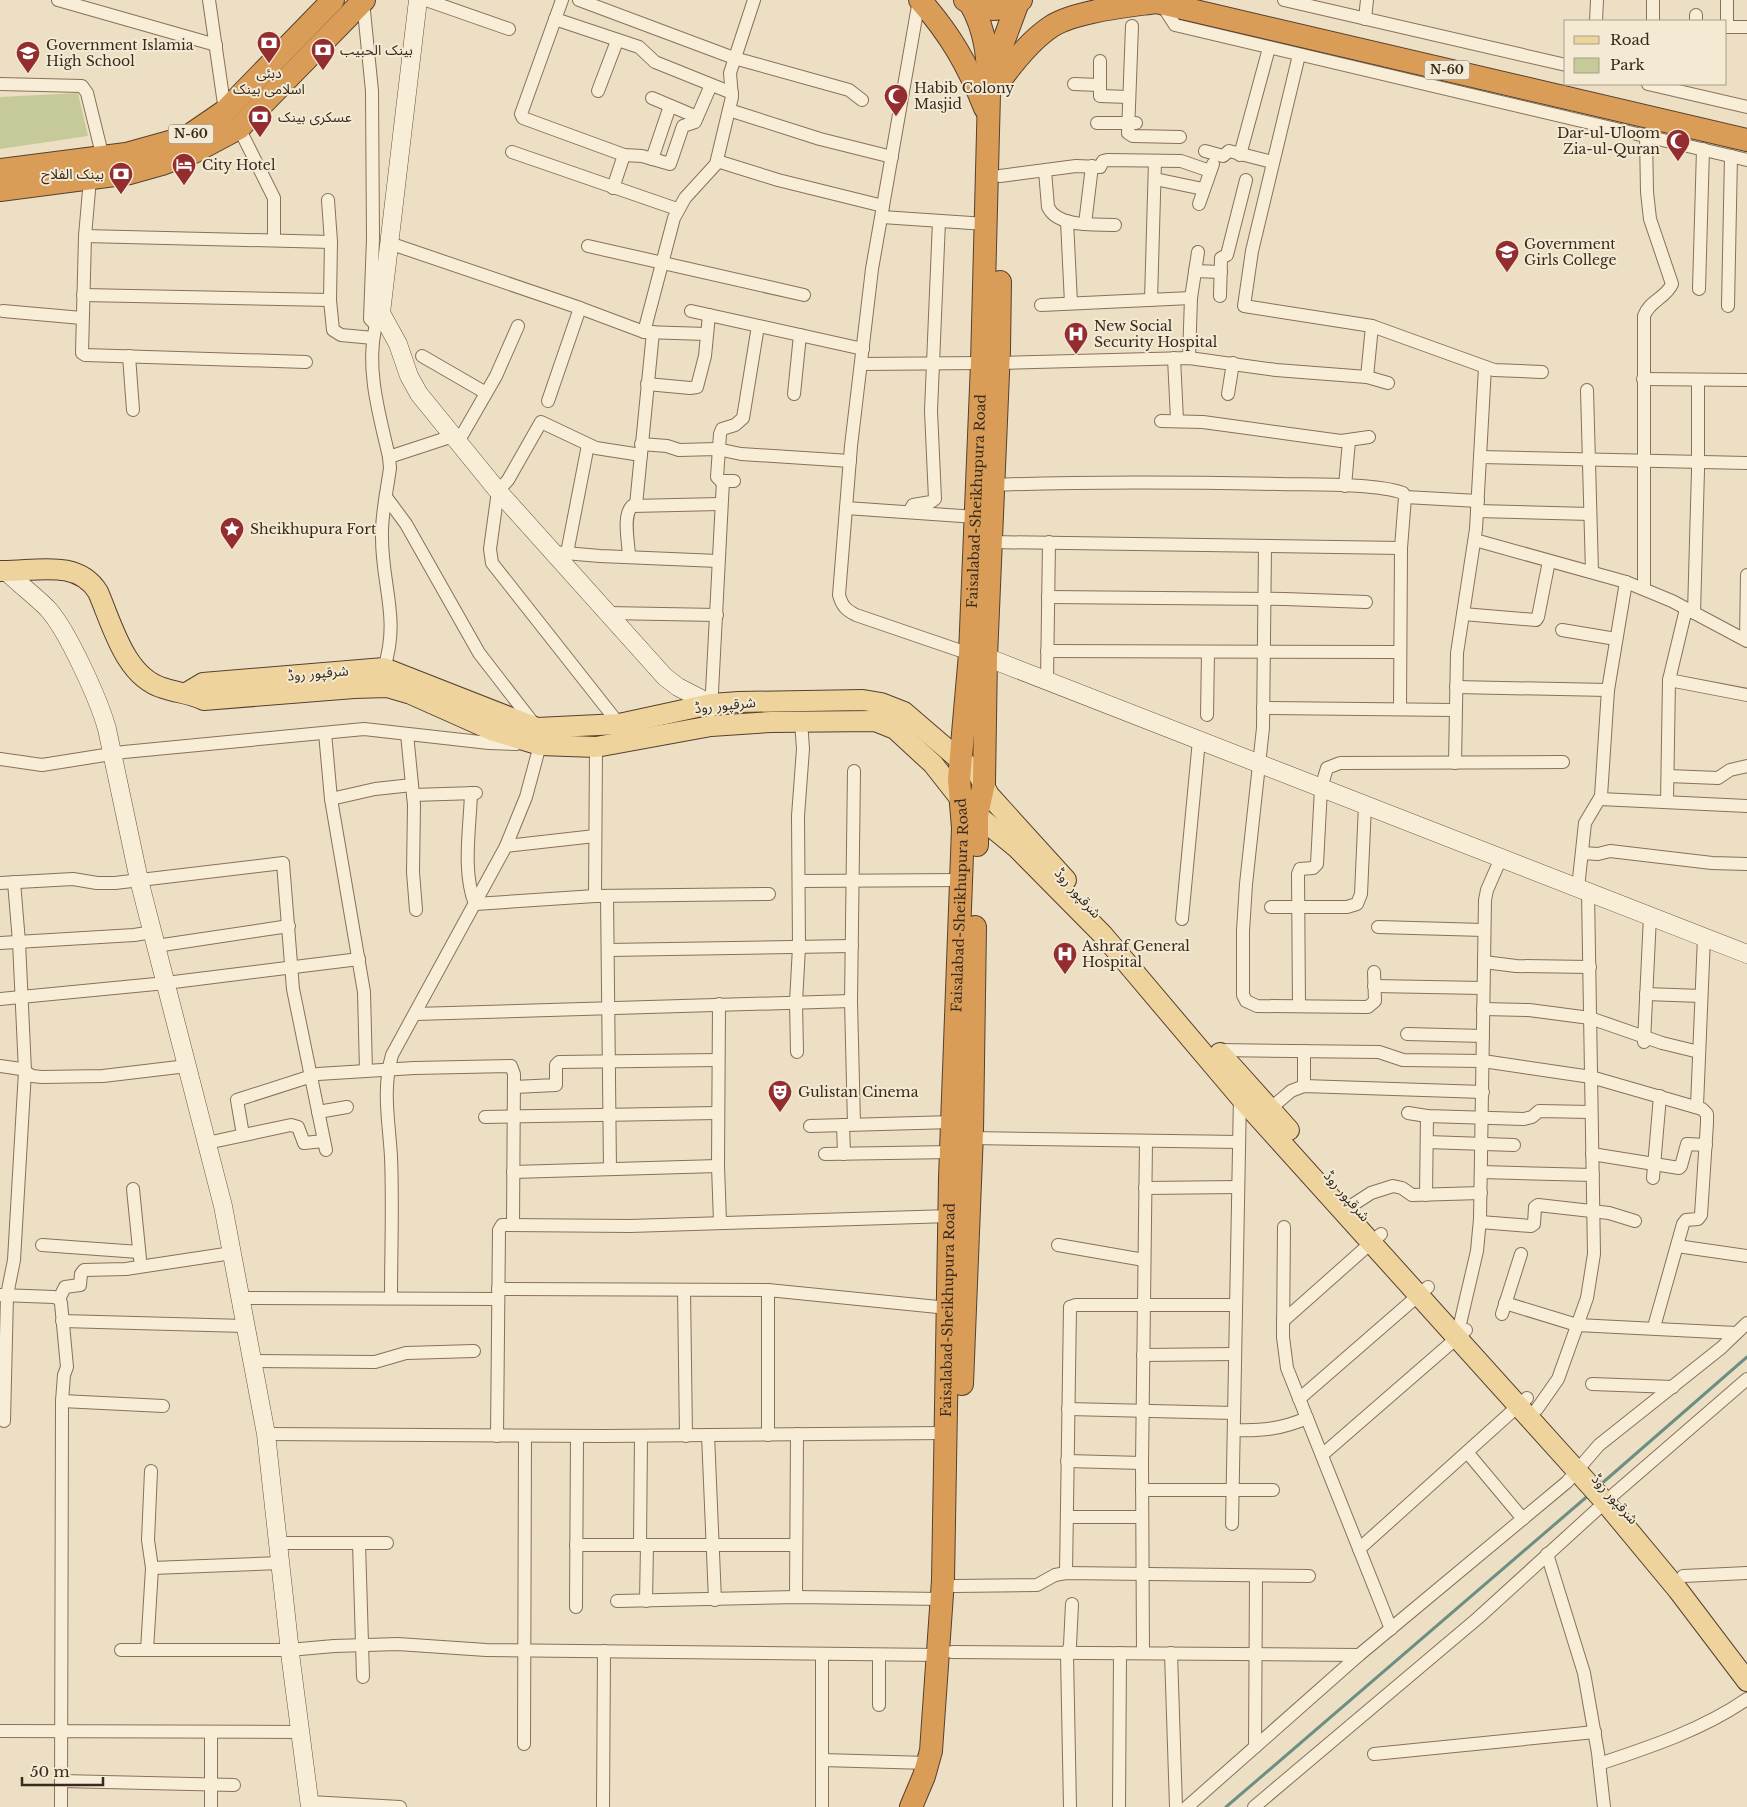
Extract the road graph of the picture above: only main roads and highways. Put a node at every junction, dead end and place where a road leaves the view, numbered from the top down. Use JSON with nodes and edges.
{"nodes":[{"id":1,"x":333,"y":0,"type":"edge"},
{"id":2,"x":919,"y":0,"type":"edge"},
{"id":3,"x":1214,"y":0,"type":"edge"},
{"id":4,"x":364,"y":1,"type":"edge"},
{"id":5,"x":968,"y":1,"type":"edge"},
{"id":6,"x":1020,"y":1,"type":"edge"},
{"id":7,"x":1155,"y":2,"type":"edge"},
{"id":8,"x":1002,"y":78,"type":"junction"},
{"id":9,"x":1564,"y":82,"type":"edge"},
{"id":10,"x":1578,"y":85,"type":"edge"},
{"id":11,"x":989,"y":118,"type":"junction"},
{"id":12,"x":1747,"y":124,"type":"edge"},
{"id":13,"x":1747,"y":140,"type":"edge"},
{"id":14,"x":0,"y":170,"type":"edge"},
{"id":15,"x":0,"y":190,"type":"edge"},
{"id":16,"x":991,"y":363,"type":"junction"},
{"id":17,"x":3,"y":571,"type":"edge"},
{"id":18,"x":978,"y":655,"type":"junction"},
{"id":19,"x":188,"y":692,"type":"junction"},
{"id":20,"x":878,"y":712,"type":"junction"},
{"id":21,"x":539,"y":736,"type":"junction"},
{"id":22,"x":961,"y":761,"type":"junction"},
{"id":23,"x":984,"y":783,"type":"junction"},
{"id":24,"x":960,"y":798,"type":"junction"},
{"id":25,"x":977,"y":815,"type":"junction"},
{"id":26,"x":1376,"y":1238,"type":"junction"},
{"id":27,"x":1605,"y":1494,"type":"junction"},
{"id":28,"x":948,"y":1593,"type":"junction"},
{"id":29,"x":945,"y":1654,"type":"junction"},
{"id":30,"x":1747,"y":1660,"type":"edge"},
{"id":31,"x":1747,"y":1681,"type":"edge"},
{"id":32,"x":912,"y":1807,"type":"edge"},
{"id":33,"x":927,"y":1807,"type":"edge"}],
"edges":[{"from":1,"to":14,"type":"highway","number":"N-60"},
{"from":2,"to":11,"type":"highway"},
{"from":3,"to":9,"type":"highway","number":"N-60"},
{"from":4,"to":15,"type":"highway","number":"N-60"},
{"from":5,"to":6,"type":"highway"},
{"from":5,"to":11,"type":"highway","name":"Faisalabad-Sheikhupura Road"},
{"from":6,"to":8,"type":"highway","name":"Faisalabad-Sheikhupura Road"},
{"from":7,"to":8,"type":"highway"},
{"from":7,"to":13,"type":"highway","number":"N-60"},
{"from":8,"to":16,"type":"highway","name":"Faisalabad-Sheikhupura Road"},
{"from":10,"to":12,"type":"highway"},
{"from":11,"to":16,"type":"highway","name":"Faisalabad-Sheikhupura Road"},
{"from":16,"to":18,"type":"highway","name":"Faisalabad-Sheikhupura Road"},
{"from":16,"to":18,"type":"highway","name":"Faisalabad-Sheikhupura Road"},
{"from":17,"to":19,"type":"main road","name":"شرقپور روڈ"},
{"from":18,"to":22,"type":"highway","name":"Faisalabad-Sheikhupura Road"},
{"from":18,"to":23,"type":"highway","name":"Faisalabad-Sheikhupura Road"},
{"from":19,"to":21,"type":"main road","name":"شرقپور روڈ"},
{"from":19,"to":21,"type":"main road","name":"شرقپور روڈ"},
{"from":20,"to":21,"type":"main road","name":"شرقپور روڈ"},
{"from":20,"to":21,"type":"main road","name":"شرقپور روڈ"},
{"from":20,"to":22,"type":"main road","name":"شرقپور روڈ"},
{"from":20,"to":24,"type":"main road","name":"شرقپور روڈ"},
{"from":22,"to":23,"type":"main road","name":"شرقپور روڈ"},
{"from":22,"to":24,"type":"highway","name":"Faisalabad-Sheikhupura Road"},
{"from":23,"to":25,"type":"highway","name":"Faisalabad-Sheikhupura Road"},
{"from":23,"to":26,"type":"main road","name":"شرقپور روڈ"},
{"from":24,"to":25,"type":"main road","name":"شرقپور روڈ"},
{"from":24,"to":28,"type":"highway","name":"Faisalabad-Sheikhupura Road"},
{"from":25,"to":26,"type":"main road","name":"شرقپور روڈ"},
{"from":25,"to":28,"type":"highway","name":"Faisalabad-Sheikhupura Road"},
{"from":26,"to":27,"type":"main road","name":"شرقپور روڈ"},
{"from":27,"to":30,"type":"main road","name":"شرقپور روڈ"},
{"from":27,"to":31,"type":"main road","name":"شرقپور روڈ"},
{"from":28,"to":29,"type":"highway","name":"Faisalabad-Sheikhupura Road"},
{"from":29,"to":32,"type":"highway","name":"Faisalabad-Sheikhupura Road"},
{"from":29,"to":33,"type":"highway","name":"Faisalabad-Sheikhupura Road"}]}
